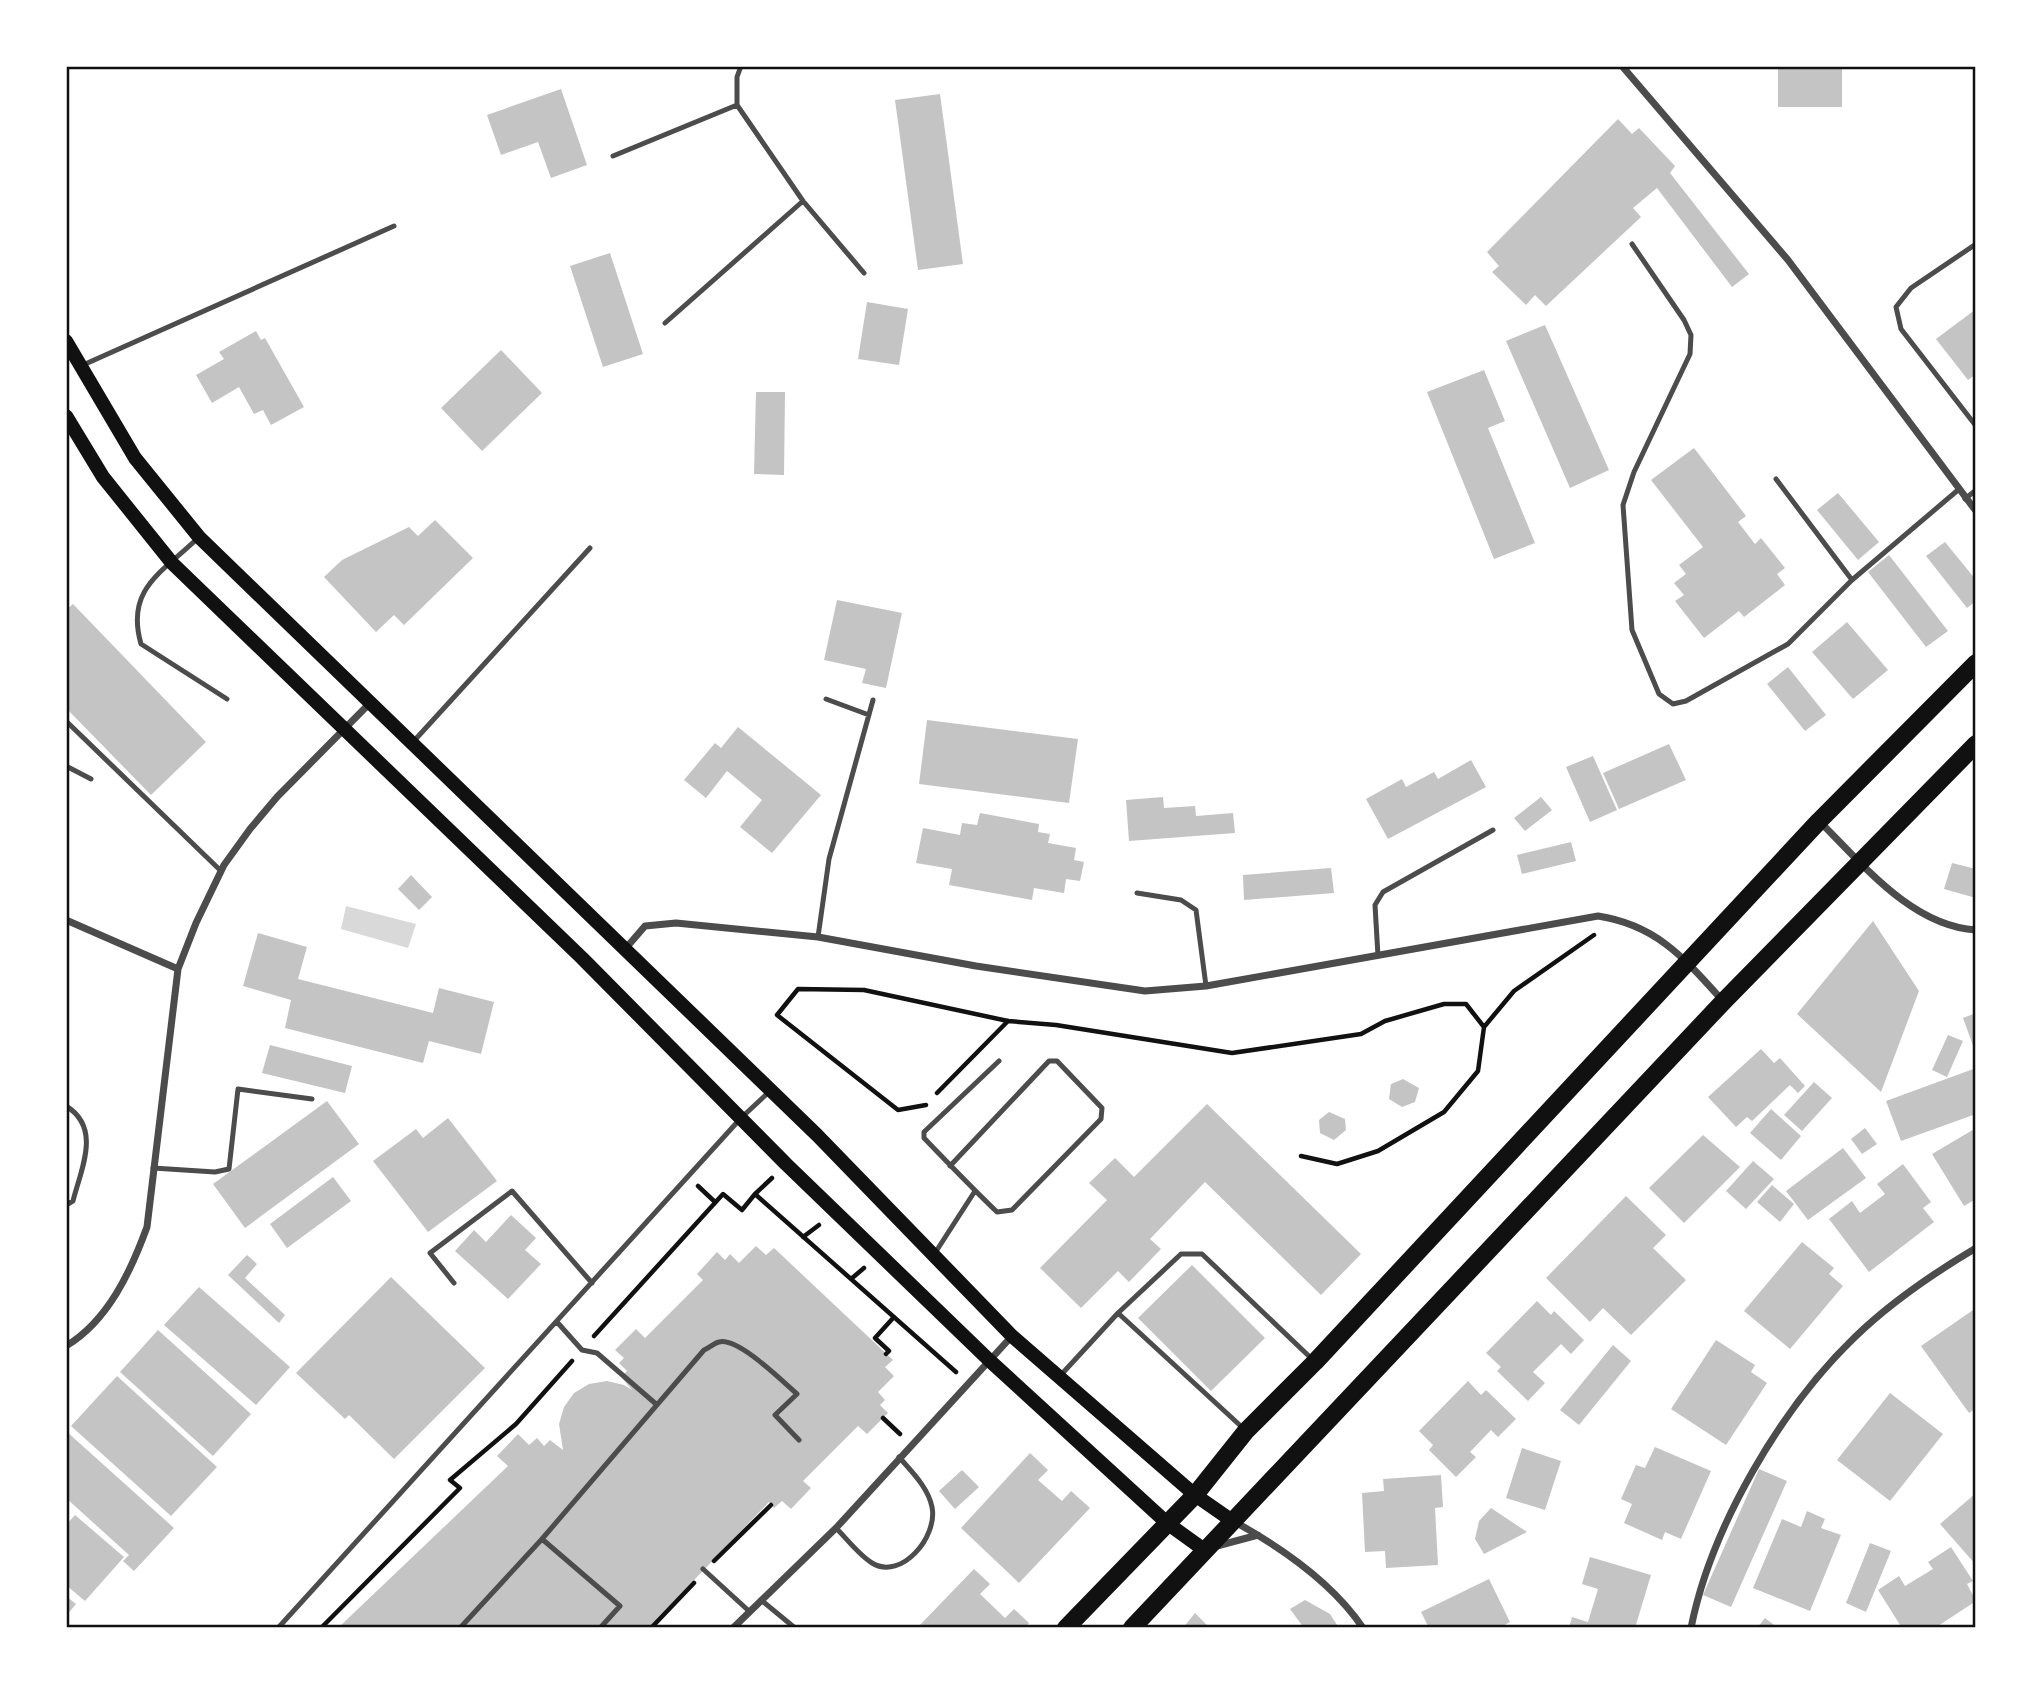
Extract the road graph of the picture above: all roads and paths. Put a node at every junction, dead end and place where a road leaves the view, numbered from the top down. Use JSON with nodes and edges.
{"nodes":[{"id":1,"x":741,"y":66,"type":"edge"},
{"id":2,"x":1622,"y":66,"type":"edge"},
{"id":3,"x":737,"y":105,"type":"junction"},
{"id":4,"x":613,"y":156,"type":"dead end"},
{"id":5,"x":803,"y":201,"type":"junction"},
{"id":6,"x":394,"y":226,"type":"dead end"},
{"id":7,"x":1632,"y":244,"type":"dead end"},
{"id":8,"x":1976,"y":244,"type":"edge"},
{"id":9,"x":864,"y":273,"type":"dead end"},
{"id":10,"x":665,"y":323,"type":"dead end"},
{"id":11,"x":66,"y":341,"type":"edge"},
{"id":12,"x":80,"y":366,"type":"junction"},
{"id":13,"x":66,"y":416,"type":"edge"},
{"id":14,"x":1976,"y":426,"type":"edge"},
{"id":15,"x":1776,"y":479,"type":"dead end"},
{"id":16,"x":1958,"y":489,"type":"junction"},
{"id":17,"x":1976,"y":491,"type":"edge"},
{"id":18,"x":1965,"y":499,"type":"junction"},
{"id":19,"x":1976,"y":511,"type":"edge"},
{"id":20,"x":199,"y":537,"type":"junction"},
{"id":21,"x":590,"y":548,"type":"dead end"},
{"id":22,"x":172,"y":563,"type":"junction"},
{"id":23,"x":1852,"y":580,"type":"junction"},
{"id":24,"x":1976,"y":663,"type":"edge"},
{"id":25,"x":227,"y":699,"type":"dead end"},
{"id":26,"x":826,"y":699,"type":"dead end"},
{"id":27,"x":873,"y":700,"type":"dead end"},
{"id":28,"x":371,"y":703,"type":"junction"},
{"id":29,"x":869,"y":715,"type":"junction"},
{"id":30,"x":66,"y":721,"type":"edge"},
{"id":31,"x":346,"y":730,"type":"junction"},
{"id":32,"x":413,"y":742,"type":"junction"},
{"id":33,"x":1976,"y":744,"type":"edge"},
{"id":34,"x":66,"y":766,"type":"edge"},
{"id":35,"x":90,"y":779,"type":"dead end"},
{"id":36,"x":1819,"y":821,"type":"junction"},
{"id":37,"x":1493,"y":830,"type":"dead end"},
{"id":38,"x":1860,"y":861,"type":"junction"},
{"id":39,"x":221,"y":871,"type":"junction"},
{"id":40,"x":1137,"y":893,"type":"dead end"},
{"id":41,"x":1617,"y":919,"type":"junction"},
{"id":42,"x":66,"y":920,"type":"edge"},
{"id":43,"x":1976,"y":930,"type":"edge"},
{"id":44,"x":818,"y":937,"type":"junction"},
{"id":45,"x":626,"y":948,"type":"junction"},
{"id":46,"x":1378,"y":956,"type":"junction"},
{"id":47,"x":1688,"y":963,"type":"junction"},
{"id":48,"x":178,"y":969,"type":"junction"},
{"id":49,"x":1206,"y":986,"type":"junction"},
{"id":50,"x":1724,"y":1001,"type":"junction"},
{"id":51,"x":1008,"y":1021,"type":"junction"},
{"id":52,"x":1484,"y":1027,"type":"junction"},
{"id":53,"x":999,"y":1061,"type":"dead end"},
{"id":54,"x":770,"y":1091,"type":"junction"},
{"id":55,"x":312,"y":1099,"type":"dead end"},
{"id":56,"x":66,"y":1106,"type":"edge"},
{"id":57,"x":741,"y":1118,"type":"junction"},
{"id":58,"x":1301,"y":1156,"type":"dead end"},
{"id":59,"x":786,"y":1164,"type":"junction"},
{"id":60,"x":950,"y":1166,"type":"junction"},
{"id":61,"x":153,"y":1168,"type":"junction"},
{"id":62,"x":975,"y":1191,"type":"junction"},
{"id":63,"x":755,"y":1194,"type":"junction"},
{"id":64,"x":66,"y":1205,"type":"edge"},
{"id":65,"x":1976,"y":1248,"type":"edge"},
{"id":66,"x":934,"y":1255,"type":"junction"},
{"id":67,"x":454,"y":1283,"type":"dead end"},
{"id":68,"x":592,"y":1283,"type":"junction"},
{"id":69,"x":1118,"y":1313,"type":"junction"},
{"id":70,"x":894,"y":1317,"type":"junction"},
{"id":71,"x":557,"y":1322,"type":"junction"},
{"id":72,"x":1012,"y":1336,"type":"junction"},
{"id":73,"x":66,"y":1346,"type":"edge"},
{"id":74,"x":582,"y":1350,"type":"junction"},
{"id":75,"x":886,"y":1354,"type":"dead end"},
{"id":76,"x":989,"y":1360,"type":"junction"},
{"id":77,"x":1315,"y":1362,"type":"junction"},
{"id":78,"x":1057,"y":1379,"type":"junction"},
{"id":79,"x":968,"y":1381,"type":"junction"},
{"id":80,"x":656,"y":1404,"type":"junction"},
{"id":81,"x":883,"y":1418,"type":"dead end"},
{"id":82,"x":1246,"y":1431,"type":"junction"},
{"id":83,"x":799,"y":1440,"type":"dead end"},
{"id":84,"x":910,"y":1444,"type":"junction"},
{"id":85,"x":899,"y":1457,"type":"junction"},
{"id":86,"x":1195,"y":1495,"type":"junction"},
{"id":87,"x":771,"y":1505,"type":"dead end"},
{"id":88,"x":1231,"y":1520,"type":"junction"},
{"id":89,"x":1167,"y":1523,"type":"junction"},
{"id":90,"x":836,"y":1528,"type":"junction"},
{"id":91,"x":1258,"y":1535,"type":"junction"},
{"id":92,"x":542,"y":1539,"type":"junction"},
{"id":93,"x":1203,"y":1549,"type":"junction"},
{"id":94,"x":704,"y":1570,"type":"junction"},
{"id":95,"x":761,"y":1600,"type":"junction"},
{"id":96,"x":750,"y":1612,"type":"junction"},
{"id":97,"x":278,"y":1628,"type":"edge"},
{"id":98,"x":321,"y":1628,"type":"edge"},
{"id":99,"x":460,"y":1628,"type":"edge"},
{"id":100,"x":600,"y":1628,"type":"edge"},
{"id":101,"x":651,"y":1628,"type":"edge"},
{"id":102,"x":733,"y":1628,"type":"edge"},
{"id":103,"x":794,"y":1628,"type":"edge"},
{"id":104,"x":1066,"y":1628,"type":"edge"},
{"id":105,"x":1132,"y":1628,"type":"edge"},
{"id":106,"x":1363,"y":1628,"type":"edge"},
{"id":107,"x":1690,"y":1628,"type":"edge"}],
"edges":[{"from":1,"to":3,"type":"lane"},
{"from":2,"to":16,"type":"street"},
{"from":3,"to":4,"type":"lane"},
{"from":3,"to":5,"type":"lane"},
{"from":5,"to":9,"type":"lane"},
{"from":5,"to":10,"type":"lane"},
{"from":6,"to":12,"type":"lane"},
{"from":7,"to":23,"type":"lane"},
{"from":8,"to":14,"type":"lane"},
{"from":11,"to":12,"type":"main road"},
{"from":12,"to":20,"type":"main road"},
{"from":13,"to":22,"type":"main road"},
{"from":15,"to":23,"type":"lane"},
{"from":16,"to":18,"type":"street"},
{"from":16,"to":23,"type":"lane"},
{"from":17,"to":18,"type":"lane"},
{"from":18,"to":19,"type":"street"},
{"from":20,"to":22,"type":"lane"},
{"from":20,"to":28,"type":"main road"},
{"from":21,"to":32,"type":"lane"},
{"from":22,"to":25,"type":"lane"},
{"from":22,"to":31,"type":"main road"},
{"from":24,"to":36,"type":"main road"},
{"from":26,"to":29,"type":"lane"},
{"from":27,"to":29,"type":"lane"},
{"from":28,"to":31,"type":"street"},
{"from":28,"to":32,"type":"main road"},
{"from":29,"to":44,"type":"lane"},
{"from":30,"to":39,"type":"lane"},
{"from":31,"to":39,"type":"street"},
{"from":31,"to":57,"type":"main road"},
{"from":32,"to":45,"type":"main road"},
{"from":33,"to":38,"type":"main road"},
{"from":34,"to":35,"type":"lane"},
{"from":36,"to":38,"type":"street"},
{"from":36,"to":47,"type":"main road"},
{"from":37,"to":46,"type":"lane"},
{"from":38,"to":43,"type":"street"},
{"from":38,"to":50,"type":"main road"},
{"from":39,"to":48,"type":"street"},
{"from":40,"to":49,"type":"lane"},
{"from":41,"to":46,"type":"street"},
{"from":41,"to":47,"type":"street"},
{"from":41,"to":52,"type":"path"},
{"from":42,"to":48,"type":"street"},
{"from":44,"to":45,"type":"street"},
{"from":44,"to":49,"type":"street"},
{"from":45,"to":54,"type":"main road"},
{"from":46,"to":49,"type":"street"},
{"from":47,"to":50,"type":"street"},
{"from":47,"to":77,"type":"main road"},
{"from":48,"to":61,"type":"street"},
{"from":50,"to":88,"type":"main road"},
{"from":51,"to":51,"type":"path"},
{"from":51,"to":52,"type":"path"},
{"from":52,"to":58,"type":"path"},
{"from":53,"to":60,"type":"lane"},
{"from":54,"to":57,"type":"lane"},
{"from":54,"to":66,"type":"main road"},
{"from":55,"to":61,"type":"lane"},
{"from":56,"to":64,"type":"lane"},
{"from":57,"to":59,"type":"main road"},
{"from":57,"to":68,"type":"lane"},
{"from":59,"to":63,"type":"path"},
{"from":59,"to":76,"type":"main road"},
{"from":60,"to":62,"type":"lane"},
{"from":60,"to":62,"type":"lane"},
{"from":61,"to":73,"type":"street"},
{"from":62,"to":66,"type":"lane"},
{"from":63,"to":70,"type":"path"},
{"from":63,"to":74,"type":"path"},
{"from":65,"to":107,"type":"street"},
{"from":66,"to":72,"type":"main road"},
{"from":67,"to":68,"type":"lane"},
{"from":68,"to":71,"type":"lane"},
{"from":69,"to":77,"type":"lane"},
{"from":69,"to":78,"type":"lane"},
{"from":69,"to":82,"type":"lane"},
{"from":70,"to":75,"type":"path"},
{"from":70,"to":79,"type":"path"},
{"from":71,"to":74,"type":"lane"},
{"from":71,"to":97,"type":"lane"},
{"from":72,"to":76,"type":"street"},
{"from":72,"to":78,"type":"main road"},
{"from":74,"to":80,"type":"lane"},
{"from":74,"to":98,"type":"path"},
{"from":76,"to":79,"type":"street"},
{"from":76,"to":89,"type":"main road"},
{"from":77,"to":82,"type":"main road"},
{"from":78,"to":86,"type":"main road"},
{"from":79,"to":84,"type":"street"},
{"from":80,"to":83,"type":"lane"},
{"from":80,"to":92,"type":"lane"},
{"from":81,"to":84,"type":"path"},
{"from":82,"to":86,"type":"main road"},
{"from":84,"to":85,"type":"street"},
{"from":85,"to":90,"type":"street"},
{"from":85,"to":90,"type":"lane"},
{"from":86,"to":88,"type":"main road"},
{"from":86,"to":89,"type":"main road"},
{"from":87,"to":94,"type":"path"},
{"from":88,"to":91,"type":"street"},
{"from":88,"to":93,"type":"main road"},
{"from":89,"to":93,"type":"main road"},
{"from":89,"to":104,"type":"main road"},
{"from":90,"to":95,"type":"street"},
{"from":91,"to":93,"type":"street"},
{"from":91,"to":106,"type":"street"},
{"from":92,"to":99,"type":"lane"},
{"from":92,"to":100,"type":"lane"},
{"from":93,"to":105,"type":"main road"},
{"from":94,"to":96,"type":"lane"},
{"from":94,"to":101,"type":"path"},
{"from":95,"to":96,"type":"street"},
{"from":95,"to":103,"type":"lane"},
{"from":96,"to":102,"type":"street"}]}
